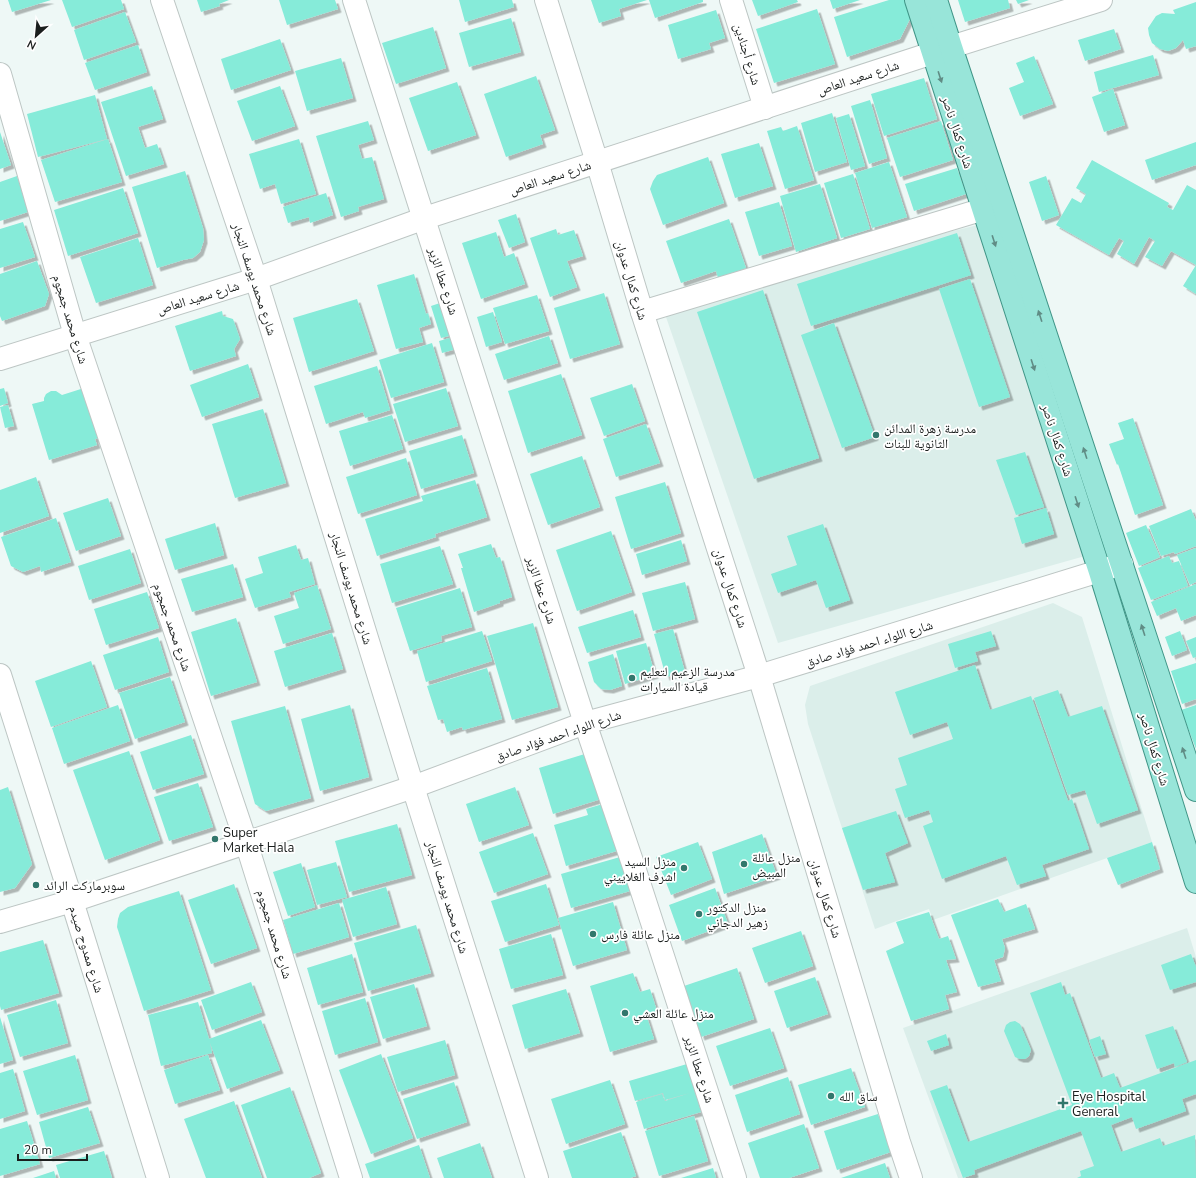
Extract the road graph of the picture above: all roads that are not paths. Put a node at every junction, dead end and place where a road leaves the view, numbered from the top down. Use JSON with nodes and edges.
{"nodes":[{"id":1,"x":162,"y":0,"type":"edge"},
{"id":2,"x":354,"y":0,"type":"edge"},
{"id":3,"x":546,"y":0,"type":"edge"},
{"id":4,"x":731,"y":0,"type":"edge"},
{"id":5,"x":916,"y":0,"type":"edge"},
{"id":6,"x":936,"y":0,"type":"edge"},
{"id":7,"x":1101,"y":0,"type":"edge"},
{"id":8,"x":942,"y":50,"type":"junction"},
{"id":9,"x":0,"y":74,"type":"edge"},
{"id":10,"x":765,"y":108,"type":"junction"},
{"id":11,"x":597,"y":162,"type":"junction"},
{"id":12,"x":984,"y":209,"type":"junction"},
{"id":13,"x":425,"y":218,"type":"junction"},
{"id":14,"x":256,"y":279,"type":"junction"},
{"id":15,"x":642,"y":312,"type":"junction"},
{"id":16,"x":75,"y":335,"type":"junction"},
{"id":17,"x":0,"y":359,"type":"edge"},
{"id":18,"x":1122,"y":564,"type":"junction"},
{"id":19,"x":1100,"y":572,"type":"junction"},
{"id":20,"x":0,"y":675,"type":"edge"},
{"id":21,"x":759,"y":676,"type":"junction"},
{"id":22,"x":585,"y":724,"type":"junction"},
{"id":23,"x":413,"y":787,"type":"junction"},
{"id":24,"x":1196,"y":790,"type":"edge"},
{"id":25,"x":246,"y":842,"type":"junction"},
{"id":26,"x":1196,"y":882,"type":"edge"},
{"id":27,"x":72,"y":901,"type":"junction"},
{"id":28,"x":0,"y":922,"type":"edge"},
{"id":29,"x":158,"y":1178,"type":"edge"},
{"id":30,"x":351,"y":1178,"type":"edge"},
{"id":31,"x":536,"y":1178,"type":"edge"},
{"id":32,"x":735,"y":1178,"type":"edge"},
{"id":33,"x":911,"y":1178,"type":"edge"}],
"edges":[{"from":1,"to":14,"type":"street","name":"شارع محمد يوسف النجار"},
{"from":2,"to":13,"type":"street","name":"شارع عطا الزير"},
{"from":3,"to":11,"type":"street","name":"شارع كمال عدوان"},
{"from":4,"to":10,"type":"street","name":"شارع أجنادين"},
{"from":5,"to":8,"type":"main road","name":"شارع كمال ناصر"},
{"from":6,"to":8,"type":"main road","name":"شارع كمال ناصر"},
{"from":7,"to":8,"type":"street","name":"شارع سعيد العاص"},
{"from":8,"to":10,"type":"street","name":"شارع سعيد العاص"},
{"from":8,"to":12,"type":"main road","name":"شارع كمال ناصر","one_way":true},
{"from":18,"to":8,"type":"main road","name":"شارع كمال ناصر","one_way":true},
{"from":9,"to":16,"type":"street","name":"شارع محمد جمجوم"},
{"from":10,"to":11,"type":"street","name":"شارع سعيد العاص"},
{"from":11,"to":13,"type":"street","name":"شارع سعيد العاص"},
{"from":11,"to":15,"type":"street","name":"شارع كمال عدوان"},
{"from":12,"to":15,"type":"street"},
{"from":12,"to":19,"type":"main road","name":"شارع كمال ناصر","one_way":true},
{"from":13,"to":14,"type":"street","name":"شارع سعيد العاص"},
{"from":13,"to":22,"type":"street","name":"شارع عطا الزير"},
{"from":14,"to":16,"type":"street","name":"شارع سعيد العاص"},
{"from":14,"to":23,"type":"street","name":"شارع محمد يوسف النجار"},
{"from":15,"to":21,"type":"street","name":"شارع كمال عدوان"},
{"from":16,"to":17,"type":"street","name":"شارع سعيد العاص"},
{"from":16,"to":25,"type":"street","name":"شارع محمد جمجوم"},
{"from":18,"to":19,"type":"street","name":"شارع اللواء احمد فؤاد صادق"},
{"from":24,"to":18,"type":"main road","name":"شارع كمال ناصر","one_way":true},
{"from":19,"to":21,"type":"street","name":"شارع اللواء احمد فؤاد صادق"},
{"from":19,"to":26,"type":"main road","name":"شارع كمال ناصر"},
{"from":20,"to":27,"type":"street","name":"شارع ممدوح صيدم"},
{"from":21,"to":22,"type":"street","name":"شارع اللواء احمد فؤاد صادق"},
{"from":21,"to":33,"type":"street","name":"شارع كمال عدوان"},
{"from":22,"to":23,"type":"street","name":"شارع اللواء احمد فؤاد صادق"},
{"from":22,"to":32,"type":"street","name":"شارع عطا الزير"},
{"from":23,"to":25,"type":"street","name":"شارع اللواء احمد فؤاد صادق"},
{"from":23,"to":31,"type":"street","name":"شارع محمد يوسف النجار"},
{"from":25,"to":27,"type":"street","name":"شارع اللواء احمد فؤاد صادق"},
{"from":25,"to":30,"type":"street","name":"شارع محمد جمجوم"},
{"from":27,"to":28,"type":"street","name":"شارع اللواء احمد فؤاد صادق"},
{"from":27,"to":29,"type":"street","name":"شارع ممدوح صيدم"}]}
